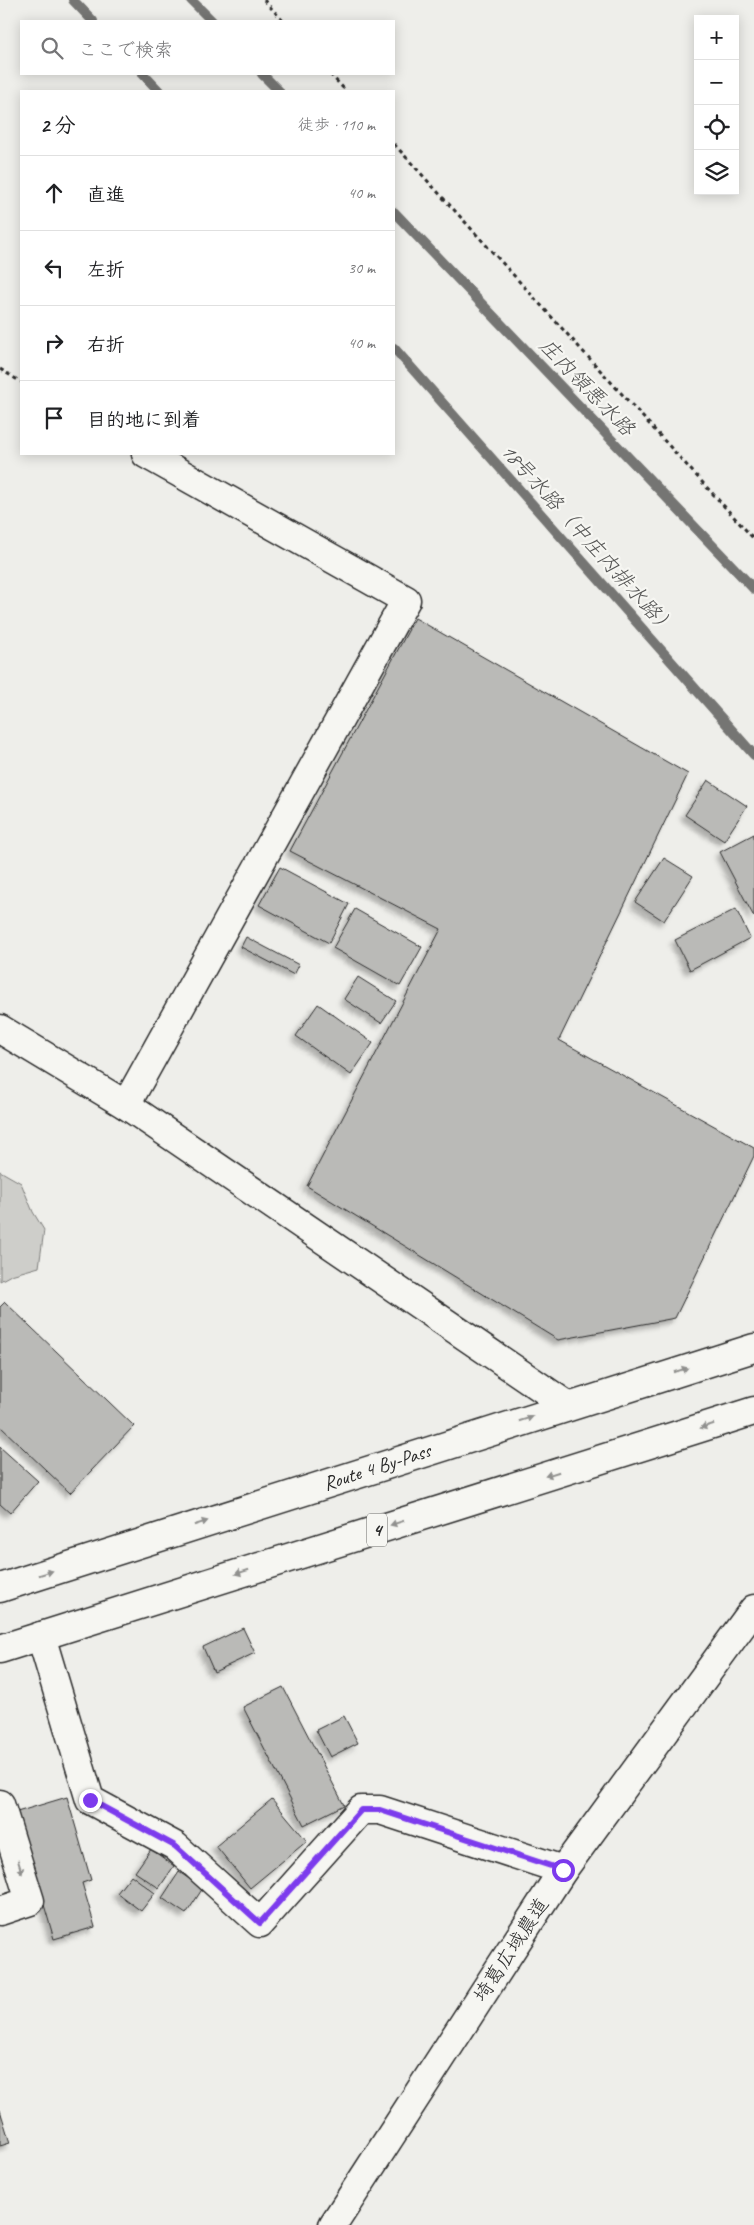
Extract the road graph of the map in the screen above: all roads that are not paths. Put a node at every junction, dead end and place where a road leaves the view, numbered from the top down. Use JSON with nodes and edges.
{"nodes":[{"id":1,"x":148,"y":455,"type":"edge"},
{"id":2,"x":0,"y":1029,"type":"edge"},
{"id":3,"x":126,"y":1105,"type":"junction"},
{"id":4,"x":754,"y":1348,"type":"edge"},
{"id":5,"x":568,"y":1406,"type":"junction"},
{"id":6,"x":754,"y":1411,"type":"edge"},
{"id":7,"x":0,"y":1588,"type":"edge"},
{"id":8,"x":754,"y":1609,"type":"edge"},
{"id":9,"x":41,"y":1636,"type":"junction"},
{"id":10,"x":0,"y":1649,"type":"edge"},
{"id":11,"x":0,"y":1804,"type":"edge"},
{"id":12,"x":563,"y":1870,"type":"junction"},
{"id":13,"x":0,"y":1911,"type":"edge"},
{"id":14,"x":333,"y":2225,"type":"edge"}],
"edges":[{"from":1,"to":3,"type":"main road"},
{"from":2,"to":3,"type":"main road"},
{"from":3,"to":5,"type":"main road"},
{"from":5,"to":4,"type":"main road","name":"Route 4 By-Pass","one_way":true},
{"from":7,"to":5,"type":"main road","name":"Route 4 By-Pass","one_way":true},
{"from":6,"to":9,"type":"main road","number":"4","one_way":true},
{"from":8,"to":12,"type":"main road","name":"埼葛広域農道"},
{"from":9,"to":10,"type":"main road","number":"4"},
{"from":9,"to":12,"type":"main road"},
{"from":11,"to":13,"type":"main road","one_way":true},
{"from":12,"to":14,"type":"main road","name":"埼葛広域農道"}]}
